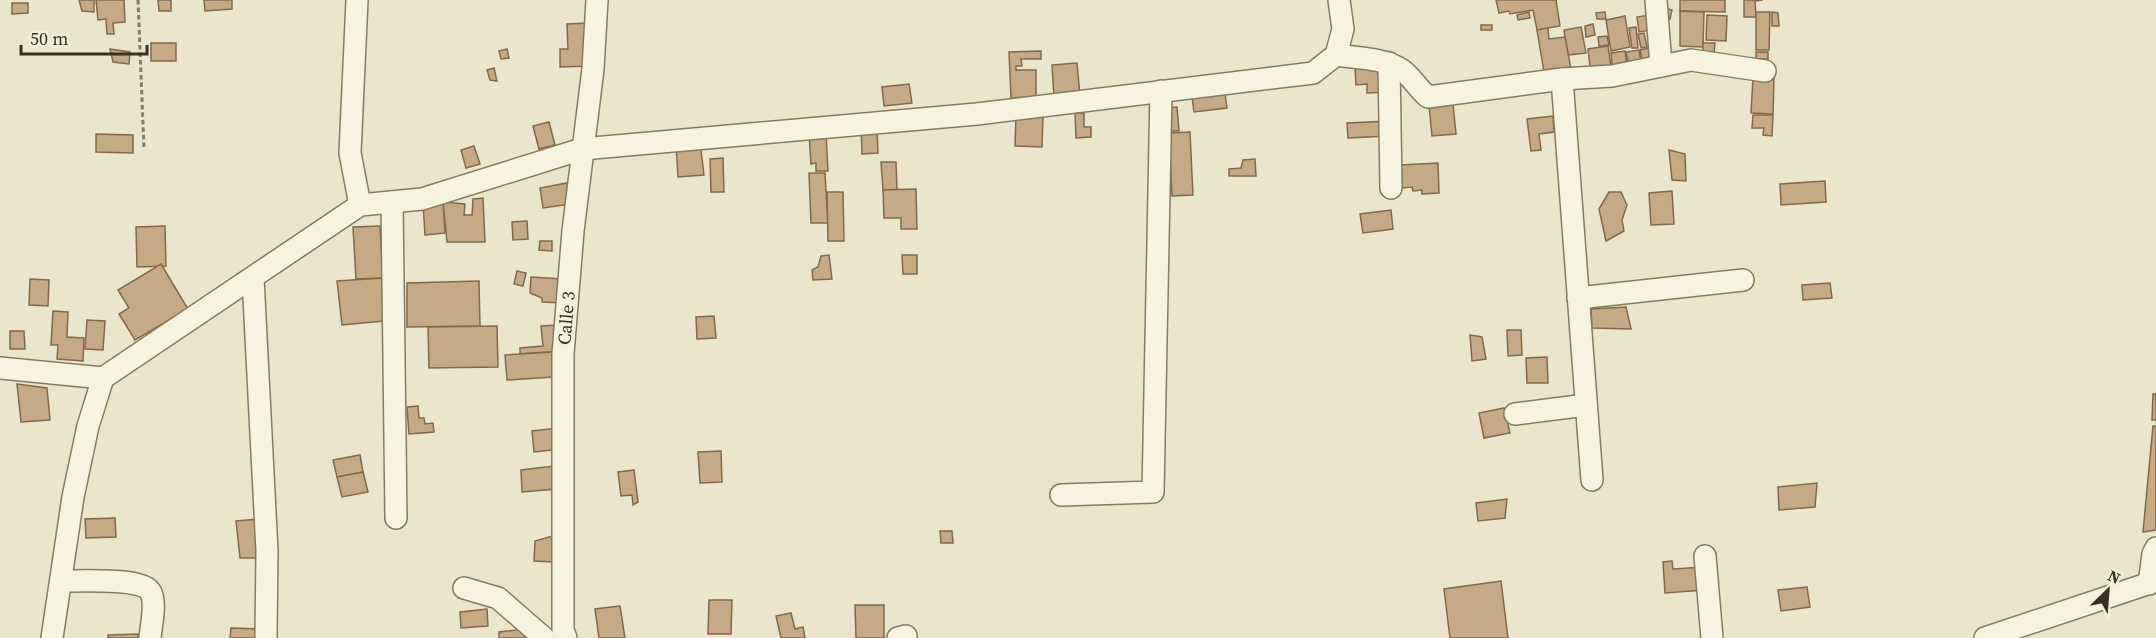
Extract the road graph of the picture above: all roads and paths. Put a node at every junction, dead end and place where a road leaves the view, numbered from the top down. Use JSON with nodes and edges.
{"nodes":[{"id":1,"x":138,"y":0,"type":"edge"},
{"id":2,"x":357,"y":0,"type":"edge"},
{"id":3,"x":597,"y":0,"type":"edge"},
{"id":4,"x":1339,"y":0,"type":"edge"},
{"id":5,"x":1656,"y":0,"type":"edge"},
{"id":6,"x":1336,"y":55,"type":"junction"},
{"id":7,"x":1389,"y":63,"type":"junction"},
{"id":8,"x":1661,"y":66,"type":"junction"},
{"id":9,"x":1765,"y":71,"type":"dead end"},
{"id":10,"x":1563,"y":79,"type":"junction"},
{"id":11,"x":1161,"y":91,"type":"junction"},
{"id":12,"x":144,"y":149,"type":"dead end"},
{"id":13,"x":582,"y":149,"type":"junction"},
{"id":14,"x":1391,"y":188,"type":"dead end"},
{"id":15,"x":392,"y":202,"type":"junction"},
{"id":16,"x":360,"y":205,"type":"junction"},
{"id":17,"x":253,"y":278,"type":"junction"},
{"id":18,"x":1743,"y":280,"type":"dead end"},
{"id":19,"x":1578,"y":298,"type":"junction"},
{"id":20,"x":0,"y":368,"type":"edge"},
{"id":21,"x":103,"y":378,"type":"junction"},
{"id":22,"x":1586,"y":405,"type":"junction"},
{"id":23,"x":1515,"y":414,"type":"dead end"},
{"id":24,"x":1592,"y":480,"type":"dead end"},
{"id":25,"x":1061,"y":495,"type":"dead end"},
{"id":26,"x":396,"y":518,"type":"dead end"},
{"id":27,"x":2156,"y":548,"type":"edge"},
{"id":28,"x":1705,"y":556,"type":"dead end"},
{"id":29,"x":62,"y":580,"type":"junction"},
{"id":30,"x":2152,"y":582,"type":"edge"},
{"id":31,"x":464,"y":588,"type":"dead end"},
{"id":32,"x":52,"y":638,"type":"edge"},
{"id":33,"x":150,"y":638,"type":"edge"},
{"id":34,"x":266,"y":638,"type":"edge"},
{"id":35,"x":544,"y":638,"type":"edge"},
{"id":36,"x":566,"y":638,"type":"edge"},
{"id":37,"x":1712,"y":638,"type":"edge"},
{"id":38,"x":1985,"y":638,"type":"edge"}],
"edges":[{"from":1,"to":12,"type":"path"},
{"from":2,"to":16,"type":"street"},
{"from":3,"to":13,"type":"street","name":"Calle 3"},
{"from":4,"to":6,"type":"street"},
{"from":5,"to":8,"type":"street"},
{"from":6,"to":7,"type":"street"},
{"from":6,"to":11,"type":"street"},
{"from":7,"to":10,"type":"street"},
{"from":7,"to":14,"type":"street"},
{"from":8,"to":9,"type":"street"},
{"from":8,"to":10,"type":"street"},
{"from":10,"to":19,"type":"street"},
{"from":11,"to":13,"type":"street"},
{"from":11,"to":25,"type":"street"},
{"from":13,"to":15,"type":"street"},
{"from":13,"to":36,"type":"street","name":"Calle 3"},
{"from":15,"to":16,"type":"street"},
{"from":15,"to":26,"type":"street"},
{"from":16,"to":17,"type":"street"},
{"from":17,"to":21,"type":"street"},
{"from":17,"to":34,"type":"street"},
{"from":18,"to":19,"type":"street"},
{"from":19,"to":22,"type":"street"},
{"from":20,"to":21,"type":"street"},
{"from":21,"to":29,"type":"street"},
{"from":22,"to":23,"type":"street"},
{"from":22,"to":24,"type":"street"},
{"from":27,"to":30,"type":"street"},
{"from":28,"to":37,"type":"street"},
{"from":29,"to":32,"type":"street"},
{"from":29,"to":33,"type":"street"},
{"from":30,"to":38,"type":"street"},
{"from":31,"to":35,"type":"street"}]}
